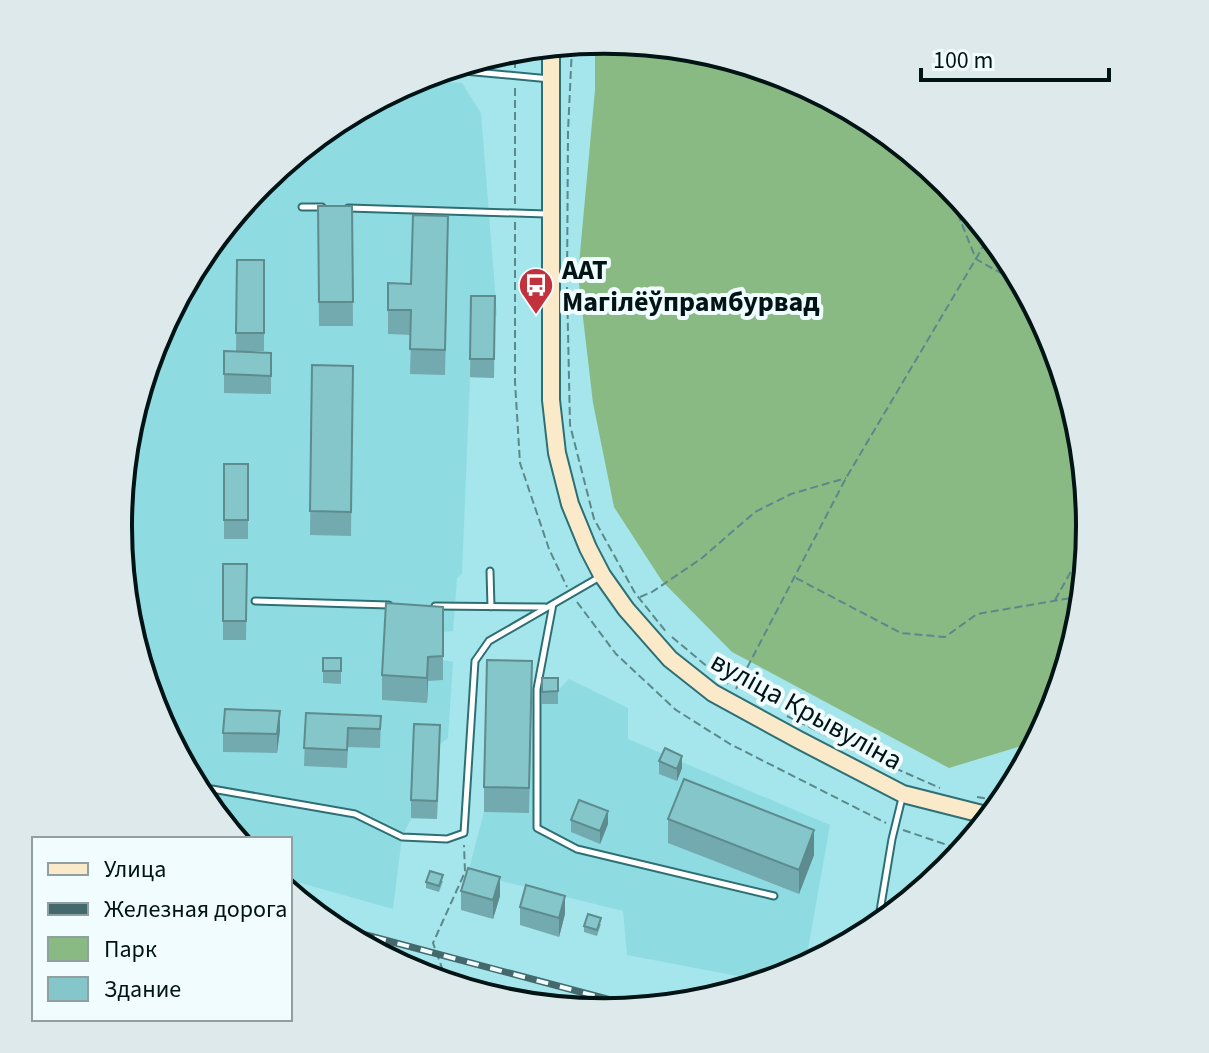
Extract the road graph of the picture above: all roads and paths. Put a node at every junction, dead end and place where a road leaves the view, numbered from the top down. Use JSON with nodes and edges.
{"nodes":[{"id":1,"x":572,"y":55,"type":"edge"},
{"id":2,"x":551,"y":57,"type":"edge"},
{"id":3,"x":475,"y":72,"type":"edge"},
{"id":4,"x":515,"y":76,"type":"junction"},
{"id":5,"x":551,"y":80,"type":"junction"},
{"id":6,"x":302,"y":207,"type":"dead end"},
{"id":7,"x":333,"y":208,"type":"edge"},
{"id":8,"x":348,"y":208,"type":"edge"},
{"id":9,"x":957,"y":211,"type":"edge"},
{"id":10,"x":515,"y":213,"type":"junction"},
{"id":11,"x":551,"y":214,"type":"junction"},
{"id":12,"x":984,"y":246,"type":"edge"},
{"id":13,"x":976,"y":259,"type":"junction"},
{"id":14,"x":1004,"y":275,"type":"edge"},
{"id":15,"x":846,"y":478,"type":"junction"},
{"id":16,"x":1075,"y":563,"type":"edge"},
{"id":17,"x":490,"y":571,"type":"dead end"},
{"id":18,"x":602,"y":575,"type":"junction"},
{"id":19,"x":795,"y":577,"type":"junction"},
{"id":20,"x":570,"y":594,"type":"junction"},
{"id":21,"x":639,"y":598,"type":"junction"},
{"id":22,"x":1071,"y":598,"type":"edge"},
{"id":23,"x":255,"y":601,"type":"dead end"},
{"id":24,"x":1054,"y":601,"type":"junction"},
{"id":25,"x":553,"y":603,"type":"junction"},
{"id":26,"x":393,"y":605,"type":"edge"},
{"id":27,"x":424,"y":606,"type":"edge"},
{"id":28,"x":491,"y":607,"type":"junction"},
{"id":29,"x":546,"y":607,"type":"junction"},
{"id":30,"x":777,"y":711,"type":"dead end"},
{"id":31,"x":212,"y":789,"type":"dead end"},
{"id":32,"x":951,"y":793,"type":"dead end"},
{"id":33,"x":903,"y":794,"type":"junction"},
{"id":34,"x":966,"y":795,"type":"dead end"},
{"id":35,"x":990,"y":799,"type":"edge"},
{"id":36,"x":979,"y":813,"type":"edge"},
{"id":37,"x":895,"y":827,"type":"junction"},
{"id":38,"x":464,"y":833,"type":"junction"},
{"id":39,"x":952,"y":847,"type":"edge"},
{"id":40,"x":774,"y":896,"type":"dead end"},
{"id":41,"x":880,"y":909,"type":"edge"},
{"id":42,"x":443,"y":970,"type":"edge"}],
"edges":[{"from":1,"to":21,"type":"path"},
{"from":2,"to":5,"type":"main road","name":"вуліца Крывуліна"},
{"from":3,"to":4,"type":"lane"},
{"from":4,"to":5,"type":"lane"},
{"from":4,"to":10,"type":"path"},
{"from":5,"to":11,"type":"main road","name":"вуліца Крывуліна"},
{"from":6,"to":7,"type":"lane"},
{"from":8,"to":10,"type":"lane"},
{"from":9,"to":13,"type":"path"},
{"from":10,"to":11,"type":"lane"},
{"from":10,"to":20,"type":"path"},
{"from":11,"to":18,"type":"main road","name":"вуліца Крывуліна"},
{"from":12,"to":13,"type":"path"},
{"from":13,"to":14,"type":"path"},
{"from":13,"to":15,"type":"path"},
{"from":15,"to":19,"type":"path"},
{"from":15,"to":21,"type":"path"},
{"from":16,"to":24,"type":"path"},
{"from":17,"to":28,"type":"lane"},
{"from":18,"to":20,"type":"lane"},
{"from":18,"to":33,"type":"main road","name":"вуліца Крывуліна"},
{"from":19,"to":21,"type":"path"},
{"from":19,"to":24,"type":"path"},
{"from":20,"to":25,"type":"lane"},
{"from":20,"to":37,"type":"path"},
{"from":22,"to":24,"type":"path"},
{"from":23,"to":26,"type":"lane"},
{"from":25,"to":29,"type":"lane"},
{"from":25,"to":40,"type":"lane"},
{"from":27,"to":28,"type":"lane"},
{"from":28,"to":29,"type":"lane"},
{"from":29,"to":38,"type":"lane"},
{"from":30,"to":32,"type":"path"},
{"from":31,"to":38,"type":"lane"},
{"from":33,"to":36,"type":"main road","name":"вуліца Крывуліна"},
{"from":33,"to":37,"type":"lane"},
{"from":34,"to":35,"type":"path"},
{"from":37,"to":39,"type":"path"},
{"from":37,"to":41,"type":"lane"},
{"from":38,"to":42,"type":"path"}]}
